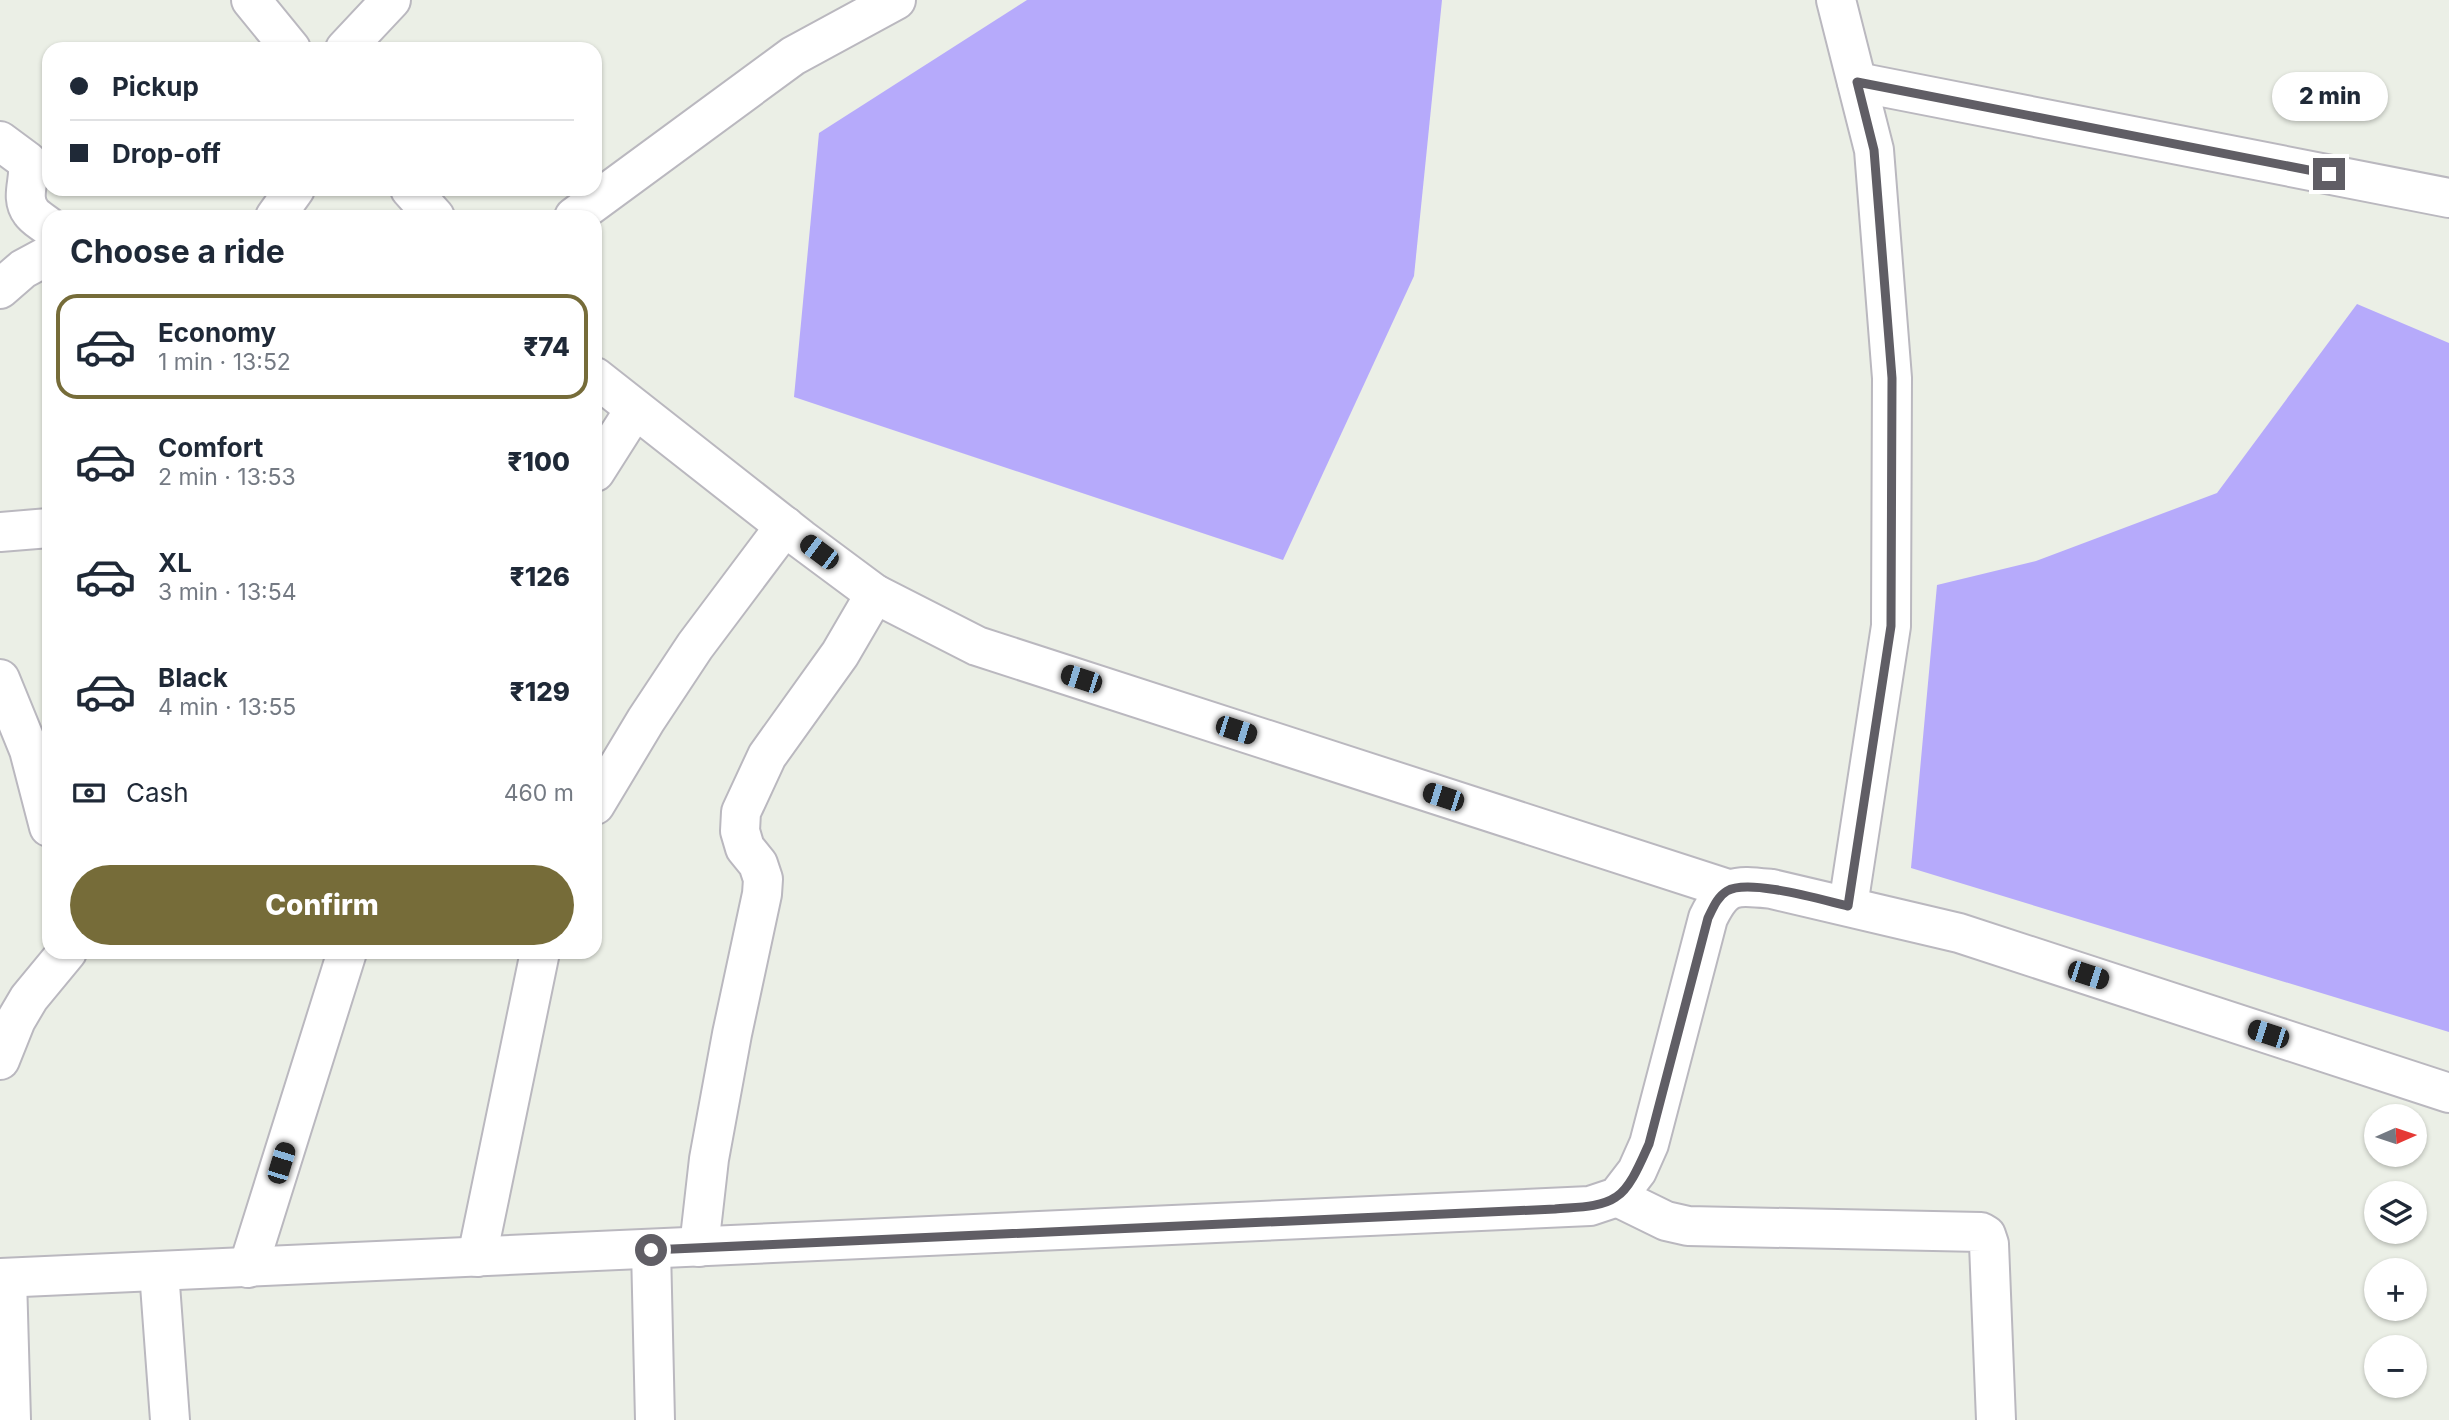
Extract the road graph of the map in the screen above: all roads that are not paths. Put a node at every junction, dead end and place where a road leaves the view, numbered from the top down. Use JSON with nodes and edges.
{"nodes":[{"id":1,"x":391,"y":0,"type":"edge"},
{"id":2,"x":896,"y":0,"type":"edge"},
{"id":3,"x":1836,"y":0,"type":"edge"},
{"id":4,"x":265,"y":4,"type":"edge"},
{"id":5,"x":287,"y":42,"type":"edge"},
{"id":6,"x":352,"y":42,"type":"edge"},
{"id":7,"x":1857,"y":82,"type":"junction"},
{"id":8,"x":0,"y":141,"type":"edge"},
{"id":9,"x":416,"y":196,"type":"edge"},
{"id":10,"x":2449,"y":198,"type":"edge"},
{"id":11,"x":429,"y":210,"type":"edge"},
{"id":12,"x":584,"y":210,"type":"edge"},
{"id":13,"x":42,"y":221,"type":"edge"},
{"id":14,"x":42,"y":259,"type":"edge"},
{"id":15,"x":0,"y":289,"type":"edge"},
{"id":16,"x":602,"y":383,"type":"edge"},
{"id":17,"x":635,"y":409,"type":"junction"},
{"id":18,"x":602,"y":461,"type":"edge"},
{"id":19,"x":785,"y":526,"type":"junction"},
{"id":20,"x":42,"y":529,"type":"edge"},
{"id":21,"x":0,"y":532,"type":"edge"},
{"id":22,"x":875,"y":594,"type":"junction"},
{"id":23,"x":0,"y":679,"type":"edge"},
{"id":24,"x":602,"y":793,"type":"edge"},
{"id":25,"x":42,"y":800,"type":"edge"},
{"id":26,"x":1728,"y":889,"type":"junction"},
{"id":27,"x":1848,"y":906,"type":"junction"},
{"id":28,"x":61,"y":959,"type":"edge"},
{"id":29,"x":345,"y":959,"type":"edge"},
{"id":30,"x":539,"y":959,"type":"edge"},
{"id":31,"x":0,"y":1060,"type":"edge"},
{"id":32,"x":2449,"y":1093,"type":"edge"},
{"id":33,"x":1617,"y":1197,"type":"junction"},
{"id":34,"x":699,"y":1247,"type":"junction"},
{"id":35,"x":651,"y":1250,"type":"junction"},
{"id":36,"x":477,"y":1257,"type":"junction"},
{"id":37,"x":248,"y":1268,"type":"junction"},
{"id":38,"x":159,"y":1271,"type":"junction"},
{"id":39,"x":3,"y":1278,"type":"edge"},
{"id":40,"x":11,"y":1420,"type":"edge"},
{"id":41,"x":170,"y":1420,"type":"edge"},
{"id":42,"x":655,"y":1420,"type":"edge"},
{"id":43,"x":1996,"y":1420,"type":"edge"}],
"edges":[{"from":1,"to":6,"type":"street"},
{"from":2,"to":12,"type":"street"},
{"from":3,"to":7,"type":"street"},
{"from":4,"to":5,"type":"street"},
{"from":7,"to":10,"type":"street"},
{"from":7,"to":27,"type":"street"},
{"from":8,"to":13,"type":"street"},
{"from":9,"to":11,"type":"street"},
{"from":14,"to":15,"type":"street"},
{"from":16,"to":17,"type":"street"},
{"from":17,"to":18,"type":"street"},
{"from":17,"to":19,"type":"street"},
{"from":19,"to":22,"type":"street"},
{"from":19,"to":24,"type":"street"},
{"from":20,"to":21,"type":"street"},
{"from":22,"to":26,"type":"street"},
{"from":22,"to":34,"type":"street"},
{"from":23,"to":25,"type":"street"},
{"from":26,"to":27,"type":"street"},
{"from":26,"to":33,"type":"street"},
{"from":27,"to":32,"type":"street"},
{"from":28,"to":31,"type":"street"},
{"from":29,"to":37,"type":"street"},
{"from":30,"to":36,"type":"street"},
{"from":33,"to":34,"type":"street"},
{"from":33,"to":43,"type":"street"},
{"from":34,"to":35,"type":"street"},
{"from":35,"to":36,"type":"street"},
{"from":35,"to":42,"type":"street"},
{"from":36,"to":37,"type":"street"},
{"from":37,"to":38,"type":"street"},
{"from":38,"to":39,"type":"street"},
{"from":38,"to":41,"type":"street"},
{"from":39,"to":40,"type":"street"}]}
